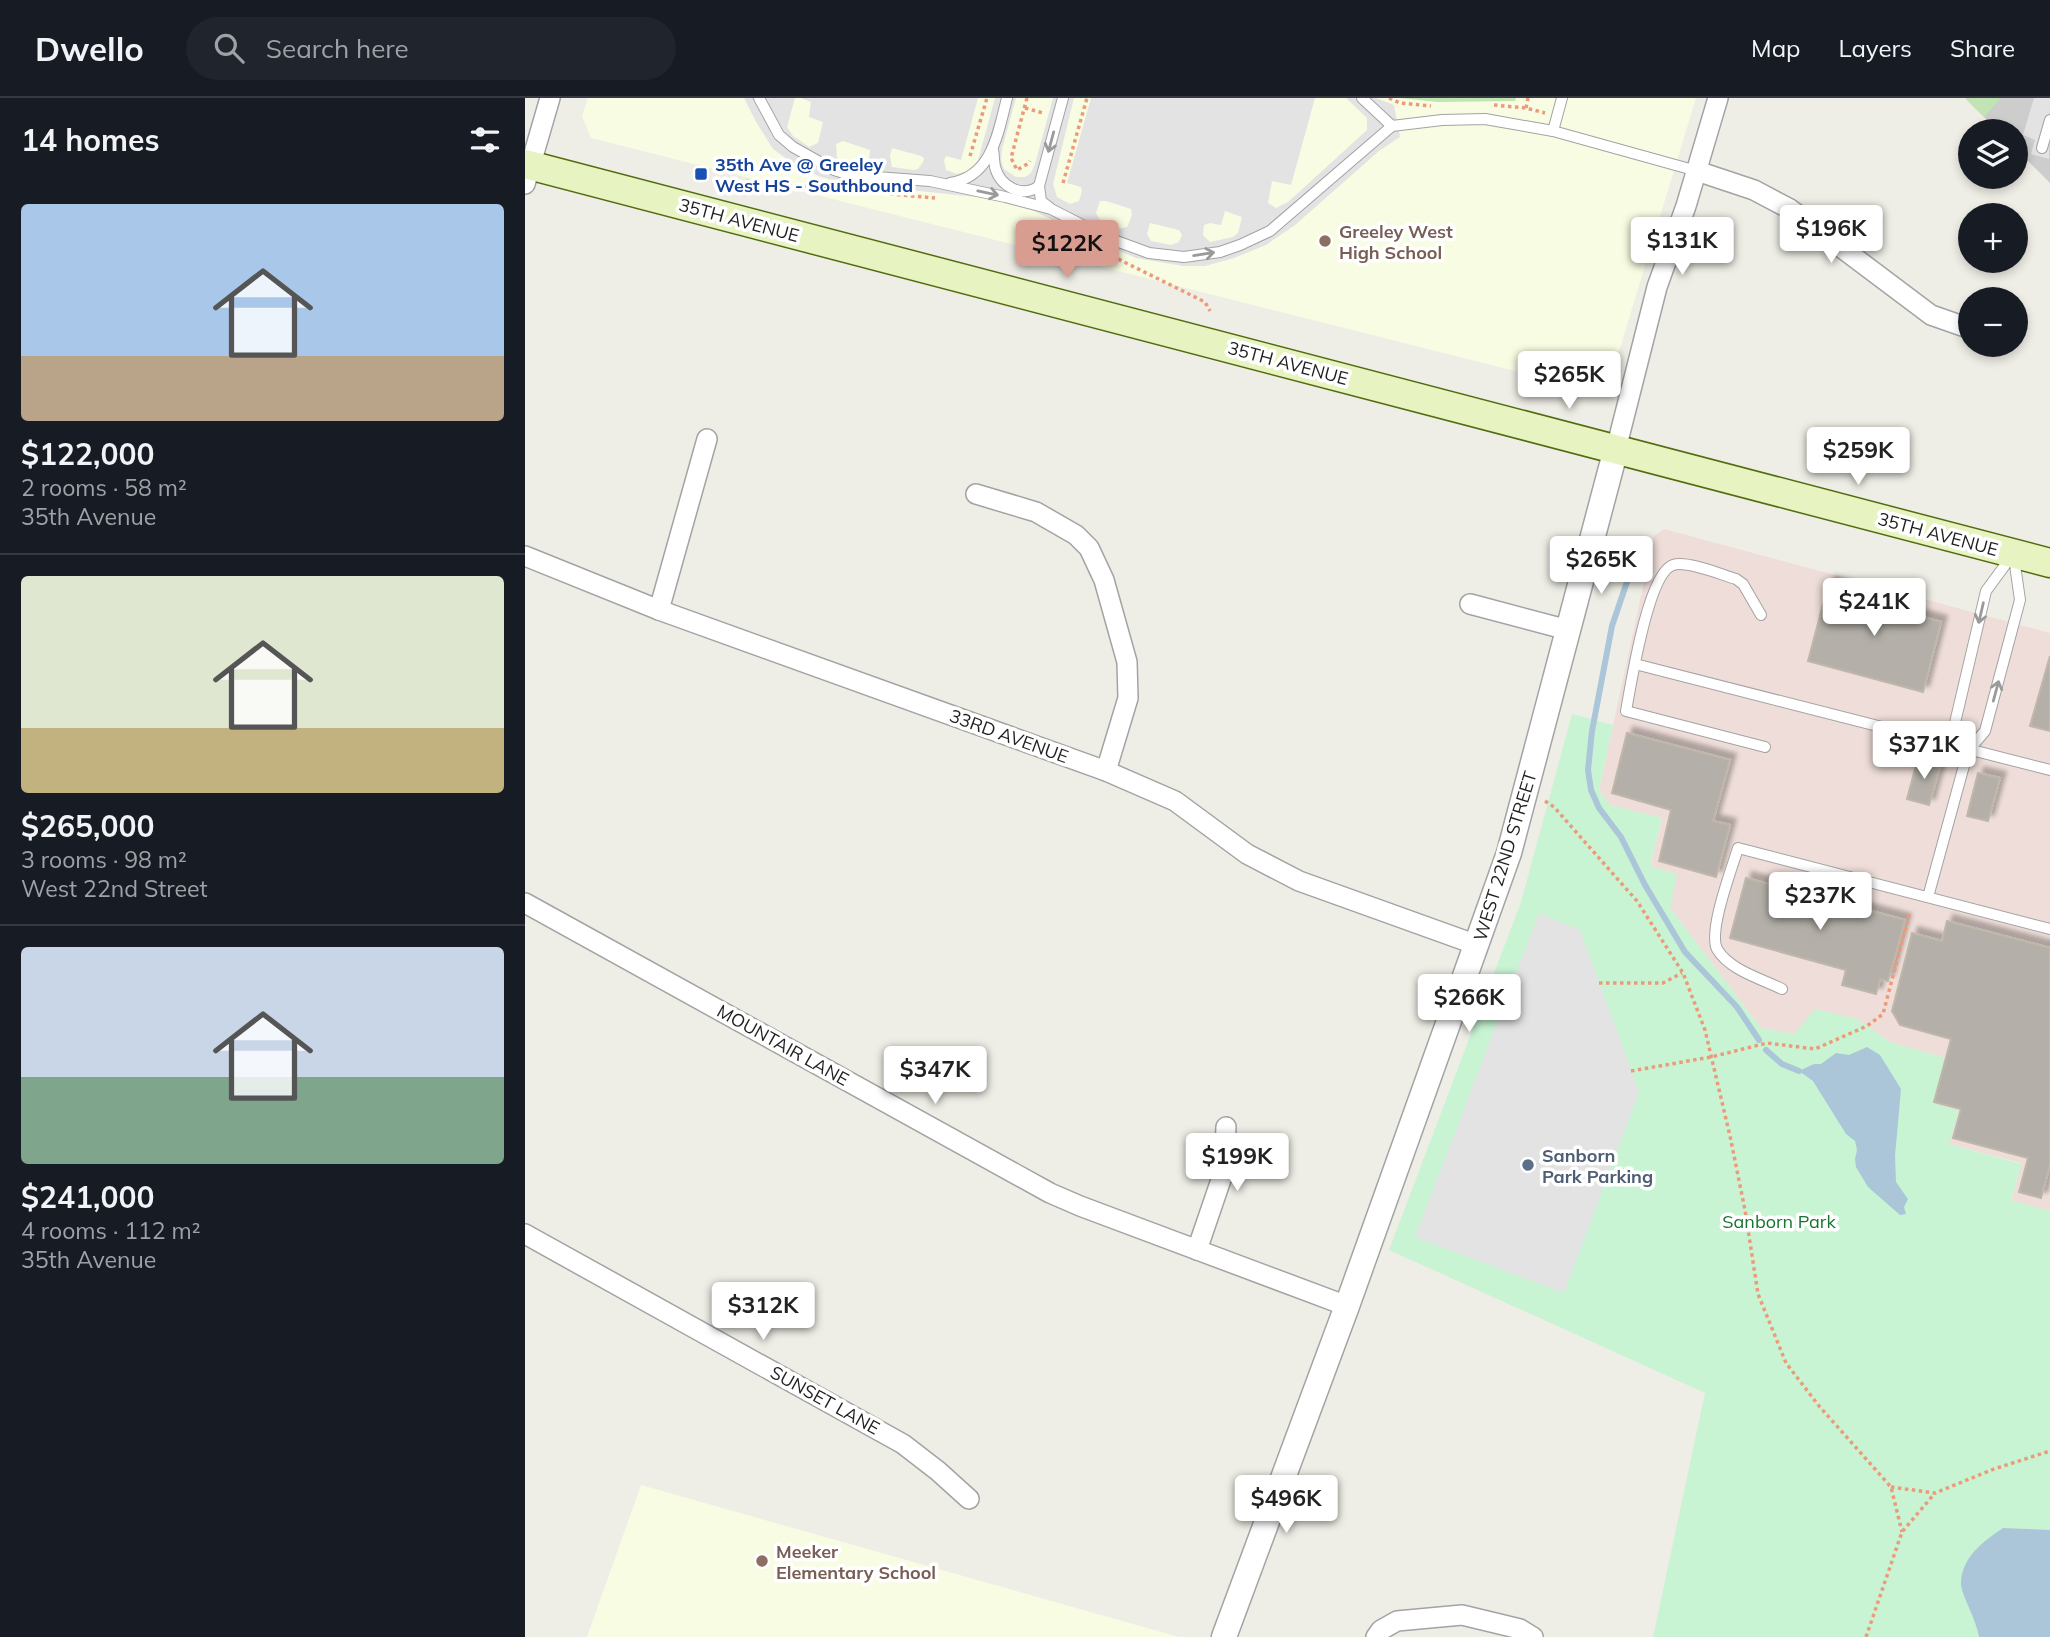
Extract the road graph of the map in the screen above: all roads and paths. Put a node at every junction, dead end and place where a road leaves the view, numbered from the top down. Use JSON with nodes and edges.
{"nodes":[{"id":1,"x":550,"y":98,"type":"edge"},
{"id":2,"x":759,"y":98,"type":"edge"},
{"id":3,"x":987,"y":98,"type":"edge"},
{"id":4,"x":1007,"y":98,"type":"edge"},
{"id":5,"x":1027,"y":98,"type":"edge"},
{"id":6,"x":1063,"y":98,"type":"edge"},
{"id":7,"x":1087,"y":98,"type":"edge"},
{"id":8,"x":1362,"y":98,"type":"edge"},
{"id":9,"x":1528,"y":98,"type":"edge"},
{"id":10,"x":1562,"y":98,"type":"edge"},
{"id":11,"x":1719,"y":98,"type":"edge"},
{"id":12,"x":1024,"y":108,"type":"junction"},
{"id":13,"x":1526,"y":108,"type":"dead end"},
{"id":14,"x":1043,"y":113,"type":"dead end"},
{"id":15,"x":2050,"y":120,"type":"edge"},
{"id":16,"x":1392,"y":126,"type":"junction"},
{"id":17,"x":1553,"y":131,"type":"junction"},
{"id":18,"x":2042,"y":148,"type":"dead end"},
{"id":19,"x":993,"y":150,"type":"junction"},
{"id":20,"x":969,"y":159,"type":"dead end"},
{"id":21,"x":1017,"y":170,"type":"dead end"},
{"id":22,"x":527,"y":171,"type":"edge"},
{"id":23,"x":1697,"y":171,"type":"junction"},
{"id":24,"x":1063,"y":183,"type":"dead end"},
{"id":25,"x":740,"y":184,"type":"dead end"},
{"id":26,"x":946,"y":184,"type":"junction"},
{"id":27,"x":1039,"y":186,"type":"junction"},
{"id":28,"x":853,"y":191,"type":"dead end"},
{"id":29,"x":878,"y":193,"type":"dead end"},
{"id":30,"x":939,"y":198,"type":"dead end"},
{"id":31,"x":1051,"y":209,"type":"junction"},
{"id":32,"x":1107,"y":254,"type":"dead end"},
{"id":33,"x":1210,"y":311,"type":"dead end"},
{"id":34,"x":1958,"y":324,"type":"edge"},
{"id":35,"x":707,"y":439,"type":"dead end"},
{"id":36,"x":1616,"y":449,"type":"junction"},
{"id":37,"x":976,"y":494,"type":"dead end"},
{"id":38,"x":2014,"y":554,"type":"junction"},
{"id":39,"x":525,"y":556,"type":"edge"},
{"id":40,"x":2050,"y":563,"type":"edge"},
{"id":41,"x":1470,"y":604,"type":"dead end"},
{"id":42,"x":659,"y":610,"type":"junction"},
{"id":43,"x":1761,"y":615,"type":"dead end"},
{"id":44,"x":1568,"y":630,"type":"junction"},
{"id":45,"x":1635,"y":664,"type":"junction"},
{"id":46,"x":1765,"y":747,"type":"dead end"},
{"id":47,"x":1968,"y":751,"type":"junction"},
{"id":48,"x":2050,"y":770,"type":"edge"},
{"id":49,"x":1106,"y":771,"type":"junction"},
{"id":50,"x":1545,"y":801,"type":"dead end"},
{"id":51,"x":1927,"y":897,"type":"junction"},
{"id":52,"x":525,"y":903,"type":"edge"},
{"id":53,"x":1910,"y":911,"type":"dead end"},
{"id":54,"x":2050,"y":929,"type":"edge"},
{"id":55,"x":1477,"y":945,"type":"junction"},
{"id":56,"x":1683,"y":973,"type":"junction"},
{"id":57,"x":1599,"y":983,"type":"dead end"},
{"id":58,"x":1782,"y":989,"type":"dead end"},
{"id":59,"x":1711,"y":1056,"type":"junction"},
{"id":60,"x":1631,"y":1071,"type":"dead end"},
{"id":61,"x":1226,"y":1127,"type":"dead end"},
{"id":62,"x":525,"y":1234,"type":"edge"},
{"id":63,"x":1197,"y":1250,"type":"junction"},
{"id":64,"x":1347,"y":1306,"type":"junction"},
{"id":65,"x":2050,"y":1451,"type":"edge"},
{"id":66,"x":1891,"y":1487,"type":"junction"},
{"id":67,"x":1935,"y":1493,"type":"junction"},
{"id":68,"x":969,"y":1499,"type":"dead end"},
{"id":69,"x":1902,"y":1532,"type":"junction"},
{"id":70,"x":1224,"y":1637,"type":"edge"},
{"id":71,"x":1376,"y":1637,"type":"edge"},
{"id":72,"x":1533,"y":1637,"type":"edge"},
{"id":73,"x":1866,"y":1637,"type":"edge"}],
"edges":[{"from":1,"to":22,"type":"street"},
{"from":2,"to":26,"type":"lane"},
{"from":3,"to":20,"type":"path"},
{"from":4,"to":19,"type":"lane"},
{"from":5,"to":12,"type":"path"},
{"from":6,"to":27,"type":"lane","one_way":true},
{"from":7,"to":24,"type":"path"},
{"from":8,"to":16,"type":"lane"},
{"from":9,"to":13,"type":"path"},
{"from":10,"to":17,"type":"lane"},
{"from":11,"to":23,"type":"street","name":"WEST 22ND STREET"},
{"from":12,"to":14,"type":"path"},
{"from":12,"to":21,"type":"path"},
{"from":15,"to":18,"type":"lane"},
{"from":16,"to":17,"type":"lane"},
{"from":31,"to":16,"type":"lane","one_way":true},
{"from":17,"to":23,"type":"lane"},
{"from":19,"to":26,"type":"lane"},
{"from":19,"to":27,"type":"lane"},
{"from":22,"to":36,"type":"main road","name":"35TH AVENUE"},
{"from":23,"to":34,"type":"street"},
{"from":23,"to":36,"type":"street","name":"WEST 22ND STREET"},
{"from":25,"to":28,"type":"path"},
{"from":26,"to":31,"type":"lane","one_way":true},
{"from":27,"to":31,"type":"lane"},
{"from":29,"to":30,"type":"path"},
{"from":32,"to":33,"type":"path"},
{"from":35,"to":42,"type":"street"},
{"from":36,"to":38,"type":"main road","name":"35TH AVENUE"},
{"from":36,"to":44,"type":"street","name":"WEST 22ND STREET"},
{"from":37,"to":49,"type":"street"},
{"from":38,"to":40,"type":"main road","name":"35TH AVENUE"},
{"from":47,"to":38,"type":"lane","one_way":true},
{"from":38,"to":47,"type":"lane","one_way":true},
{"from":39,"to":42,"type":"street","name":"33RD AVENUE"},
{"from":41,"to":44,"type":"street"},
{"from":42,"to":49,"type":"street","name":"33RD AVENUE"},
{"from":43,"to":45,"type":"lane"},
{"from":44,"to":55,"type":"street","name":"WEST 22ND STREET"},
{"from":45,"to":46,"type":"lane"},
{"from":45,"to":47,"type":"lane"},
{"from":47,"to":48,"type":"lane"},
{"from":47,"to":51,"type":"lane"},
{"from":49,"to":55,"type":"street","name":"33RD AVENUE"},
{"from":50,"to":56,"type":"path"},
{"from":51,"to":54,"type":"lane"},
{"from":51,"to":58,"type":"lane"},
{"from":52,"to":63,"type":"street","name":"MOUNTAIR LANE"},
{"from":53,"to":59,"type":"path"},
{"from":55,"to":64,"type":"street","name":"WEST 22ND STREET"},
{"from":56,"to":57,"type":"path"},
{"from":56,"to":59,"type":"path"},
{"from":59,"to":60,"type":"path"},
{"from":59,"to":66,"type":"path"},
{"from":61,"to":63,"type":"street"},
{"from":62,"to":68,"type":"street","name":"SUNSET LANE"},
{"from":63,"to":64,"type":"street","name":"MOUNTAIR LANE"},
{"from":64,"to":70,"type":"street","name":"WEST 22ND STREET"},
{"from":65,"to":67,"type":"path"},
{"from":66,"to":67,"type":"path"},
{"from":66,"to":69,"type":"path"},
{"from":67,"to":69,"type":"path"},
{"from":69,"to":73,"type":"path"},
{"from":71,"to":72,"type":"street"}]}
